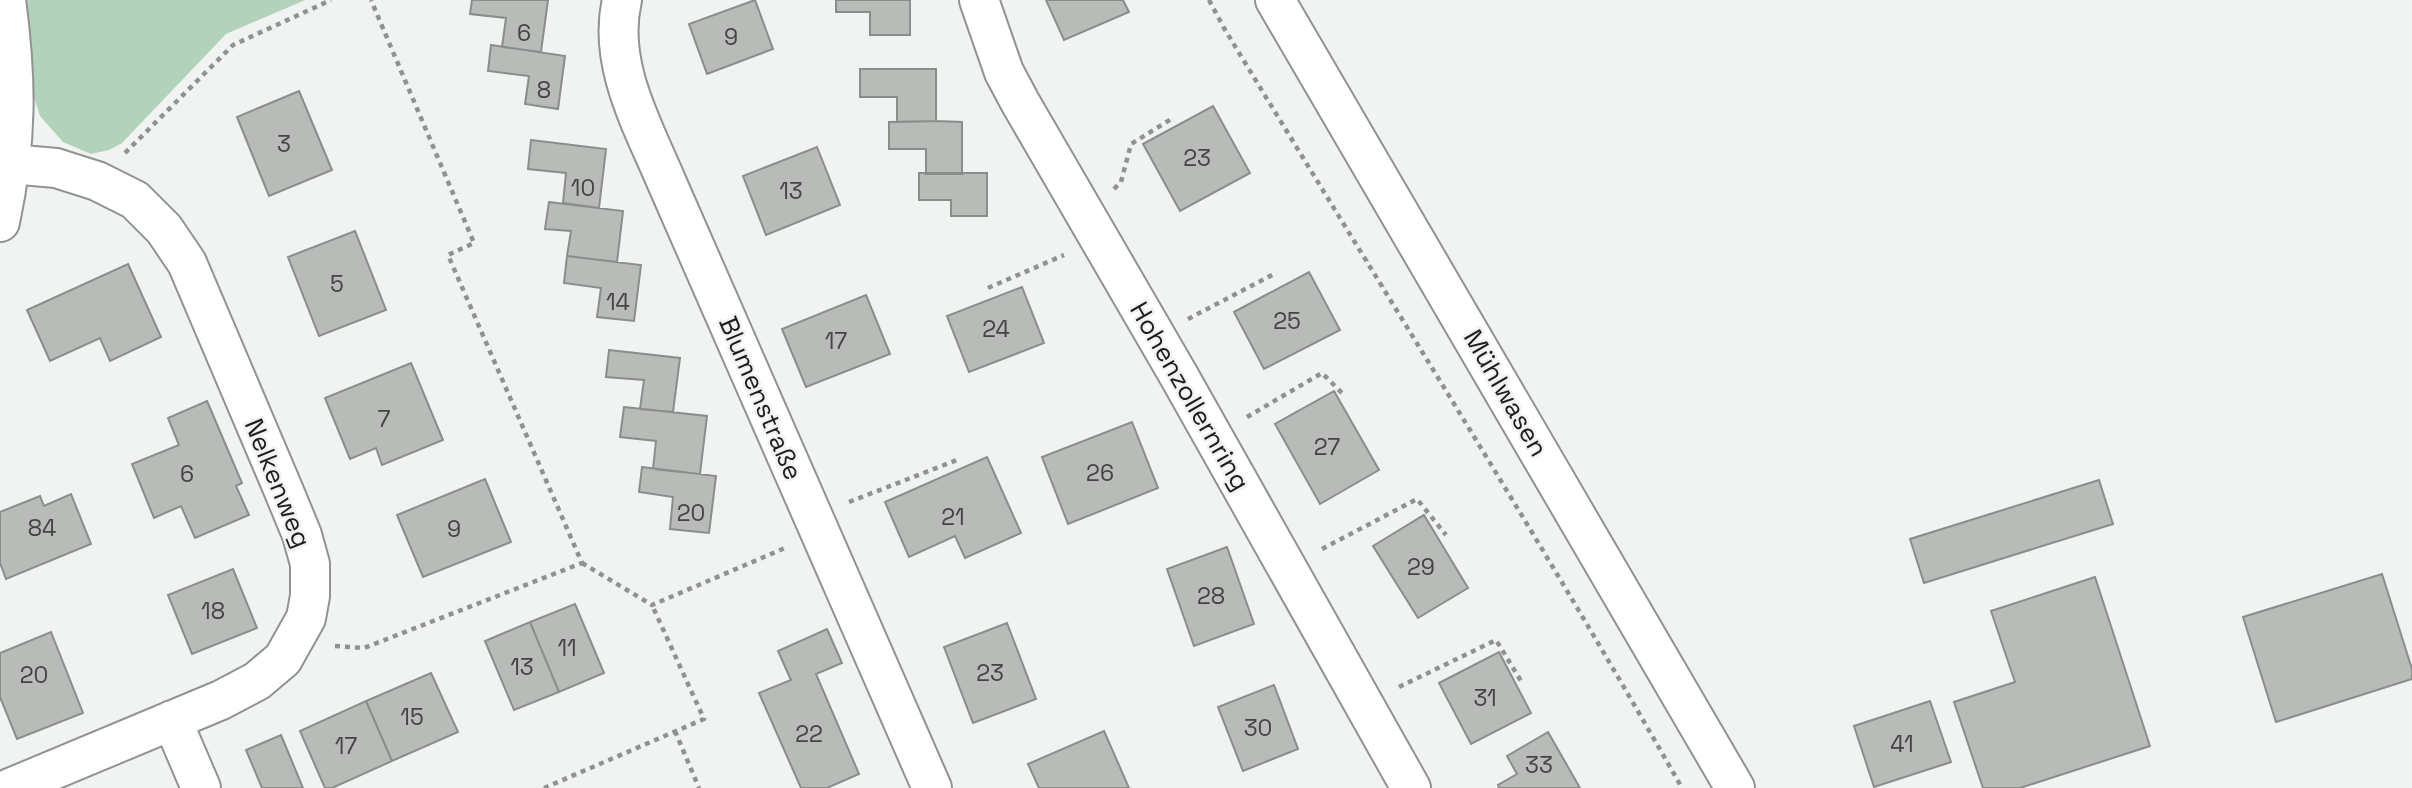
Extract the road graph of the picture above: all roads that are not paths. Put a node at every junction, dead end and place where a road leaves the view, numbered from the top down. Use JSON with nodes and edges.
{"nodes":[{"id":1,"x":6,"y":0,"type":"edge"},
{"id":2,"x":622,"y":0,"type":"edge"},
{"id":3,"x":979,"y":0,"type":"edge"},
{"id":4,"x":1275,"y":0,"type":"edge"},
{"id":5,"x":11,"y":164,"type":"junction"},
{"id":6,"x":0,"y":222,"type":"edge"},
{"id":7,"x":173,"y":720,"type":"junction"},
{"id":8,"x":10,"y":788,"type":"edge"},
{"id":9,"x":201,"y":788,"type":"edge"},
{"id":10,"x":932,"y":788,"type":"edge"},
{"id":11,"x":1411,"y":788,"type":"edge"},
{"id":12,"x":1735,"y":788,"type":"edge"}],
"edges":[{"from":1,"to":5,"type":"street"},
{"from":2,"to":10,"type":"street","name":"Blumenstraße"},
{"from":3,"to":11,"type":"street","name":"Hohenzollernring"},
{"from":4,"to":12,"type":"street","name":"Mühlwasen"},
{"from":5,"to":6,"type":"street"},
{"from":5,"to":7,"type":"street","name":"Nelkenweg"},
{"from":7,"to":8,"type":"street","name":"Nelkenweg"},
{"from":7,"to":9,"type":"street"}]}
